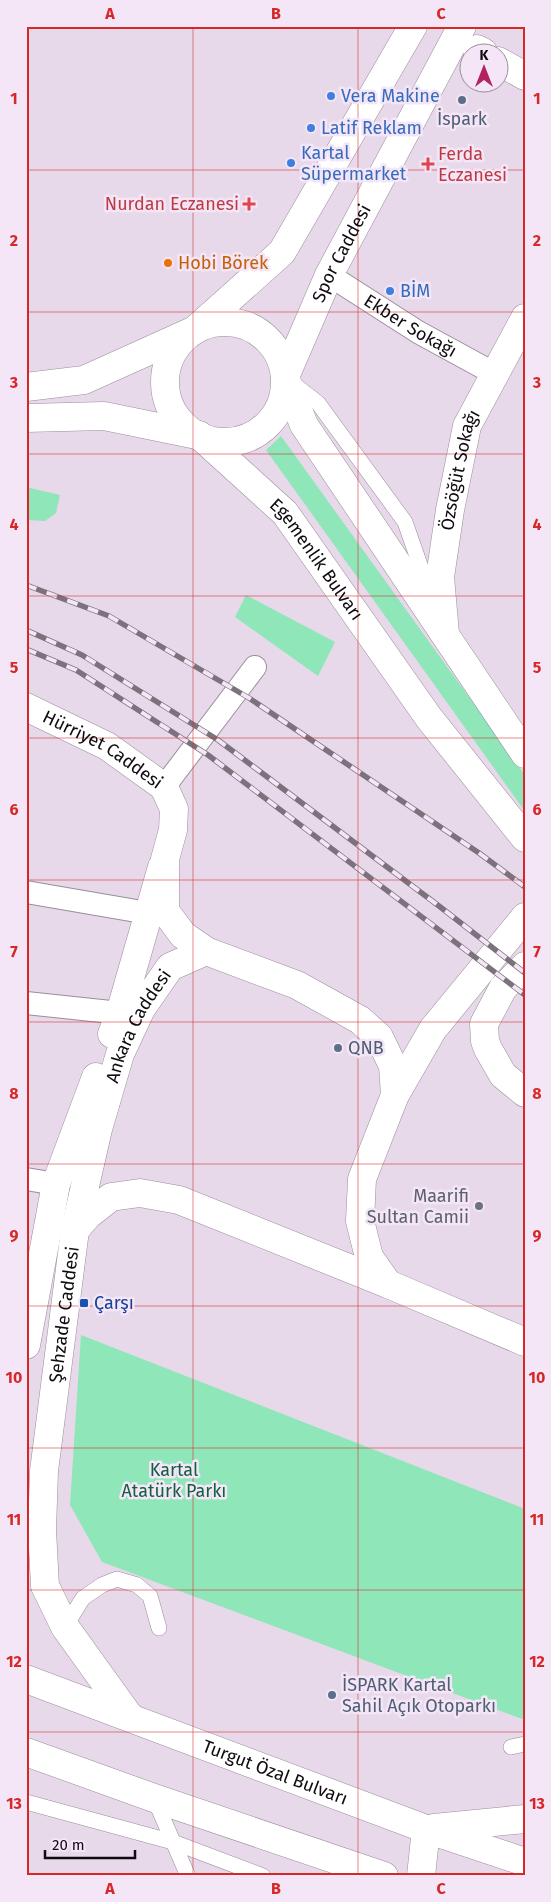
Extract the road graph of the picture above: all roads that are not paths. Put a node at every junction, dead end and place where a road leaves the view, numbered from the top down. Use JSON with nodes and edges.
{"nodes":[{"id":1,"x":412,"y":26,"type":"edge"},
{"id":2,"x":508,"y":65,"type":"edge"},
{"id":3,"x":458,"y":72,"type":"edge"},
{"id":4,"x":525,"y":76,"type":"edge"},
{"id":5,"x":329,"y":275,"type":"junction"},
{"id":6,"x":525,"y":318,"type":"edge"},
{"id":7,"x":195,"y":330,"type":"junction"},
{"id":8,"x":494,"y":374,"type":"junction"},
{"id":9,"x":285,"y":377,"type":"junction"},
{"id":10,"x":26,"y":387,"type":"edge"},
{"id":11,"x":26,"y":418,"type":"edge"},
{"id":12,"x":196,"y":442,"type":"junction"},
{"id":13,"x":445,"y":634,"type":"junction"},
{"id":14,"x":255,"y":667,"type":"dead end"},
{"id":15,"x":26,"y":707,"type":"edge"},
{"id":16,"x":525,"y":754,"type":"edge"},
{"id":17,"x":164,"y":787,"type":"junction"},
{"id":18,"x":525,"y":838,"type":"edge"},
{"id":19,"x":165,"y":859,"type":"junction"},
{"id":20,"x":26,"y":892,"type":"edge"},
{"id":21,"x":148,"y":913,"type":"junction"},
{"id":22,"x":525,"y":917,"type":"edge"},
{"id":23,"x":206,"y":951,"type":"junction"},
{"id":24,"x":525,"y":966,"type":"edge"},
{"id":25,"x":26,"y":1003,"type":"edge"},
{"id":26,"x":120,"y":1013,"type":"junction"},
{"id":27,"x":525,"y":1092,"type":"edge"},
{"id":28,"x":395,"y":1095,"type":"junction"},
{"id":29,"x":26,"y":1179,"type":"edge"},
{"id":30,"x":56,"y":1184,"type":"junction"},
{"id":31,"x":75,"y":1230,"type":"junction"},
{"id":32,"x":388,"y":1284,"type":"junction"},
{"id":33,"x":29,"y":1311,"type":"edge"},
{"id":34,"x":522,"y":1340,"type":"edge"},
{"id":35,"x":26,"y":1344,"type":"edge"},
{"id":36,"x":65,"y":1627,"type":"junction"},
{"id":37,"x":159,"y":1628,"type":"dead end"},
{"id":38,"x":26,"y":1679,"type":"edge"},
{"id":39,"x":129,"y":1716,"type":"junction"},
{"id":40,"x":26,"y":1752,"type":"edge"},
{"id":41,"x":154,"y":1798,"type":"junction"},
{"id":42,"x":26,"y":1802,"type":"edge"},
{"id":43,"x":525,"y":1819,"type":"edge"},
{"id":44,"x":426,"y":1829,"type":"junction"},
{"id":45,"x":173,"y":1842,"type":"junction"},
{"id":46,"x":525,"y":1862,"type":"edge"},
{"id":47,"x":188,"y":1876,"type":"edge"},
{"id":48,"x":263,"y":1876,"type":"edge"},
{"id":49,"x":384,"y":1876,"type":"edge"},
{"id":50,"x":421,"y":1876,"type":"edge"}],
"edges":[{"from":1,"to":7,"type":"main road"},
{"from":2,"to":4,"type":"main road"},
{"from":3,"to":5,"type":"main road","name":"Spor Caddesi"},
{"from":5,"to":8,"type":"street","name":"Ekber Sokağı"},
{"from":5,"to":9,"type":"main road","name":"Spor Caddesi"},
{"from":6,"to":8,"type":"main road","name":"Özsöğüt Sokağı"},
{"from":7,"to":9,"type":"main road"},
{"from":7,"to":10,"type":"main road"},
{"from":7,"to":12,"type":"main road"},
{"from":8,"to":13,"type":"main road","name":"Özsöğüt Sokağı"},
{"from":9,"to":12,"type":"main road"},
{"from":9,"to":13,"type":"main road"},
{"from":11,"to":12,"type":"main road"},
{"from":12,"to":18,"type":"main road","name":"Egemenlik Bulvarı"},
{"from":13,"to":16,"type":"main road"},
{"from":14,"to":17,"type":"street"},
{"from":15,"to":17,"type":"main road","name":"Hürriyet Caddesi"},
{"from":17,"to":19,"type":"main road","name":"Hürriyet Caddesi"},
{"from":19,"to":21,"type":"main road","name":"Şehzade Caddesi"},
{"from":19,"to":23,"type":"main road"},
{"from":20,"to":21,"type":"street"},
{"from":21,"to":26,"type":"main road","name":"Şehzade Caddesi"},
{"from":22,"to":28,"type":"main road"},
{"from":23,"to":28,"type":"main road"},
{"from":23,"to":31,"type":"main road","name":"Ankara Caddesi"},
{"from":24,"to":27,"type":"main road"},
{"from":25,"to":26,"type":"street"},
{"from":26,"to":30,"type":"main road","name":"Şehzade Caddesi"},
{"from":28,"to":32,"type":"main road"},
{"from":29,"to":30,"type":"street"},
{"from":30,"to":33,"type":"main road","name":"Şehzade Caddesi"},
{"from":31,"to":32,"type":"main road","name":"Şehzade Caddesi"},
{"from":31,"to":36,"type":"main road","name":"Şehzade Caddesi"},
{"from":32,"to":34,"type":"main road"},
{"from":33,"to":35,"type":"main road","name":"Şehzade Caddesi"},
{"from":36,"to":37,"type":"lane"},
{"from":36,"to":39,"type":"main road","name":"Şehzade Caddesi"},
{"from":38,"to":39,"type":"main road","name":"Turgut Özal Bulvarı"},
{"from":39,"to":44,"type":"main road","name":"Turgut Özal Bulvarı"},
{"from":40,"to":41,"type":"main road"},
{"from":41,"to":45,"type":"lane"},
{"from":41,"to":49,"type":"main road"},
{"from":42,"to":45,"type":"lane"},
{"from":43,"to":44,"type":"main road"},
{"from":44,"to":46,"type":"main road","name":"Turgut Özal Bulvarı"},
{"from":44,"to":50,"type":"main road"},
{"from":45,"to":47,"type":"lane"},
{"from":45,"to":48,"type":"lane"}]}
